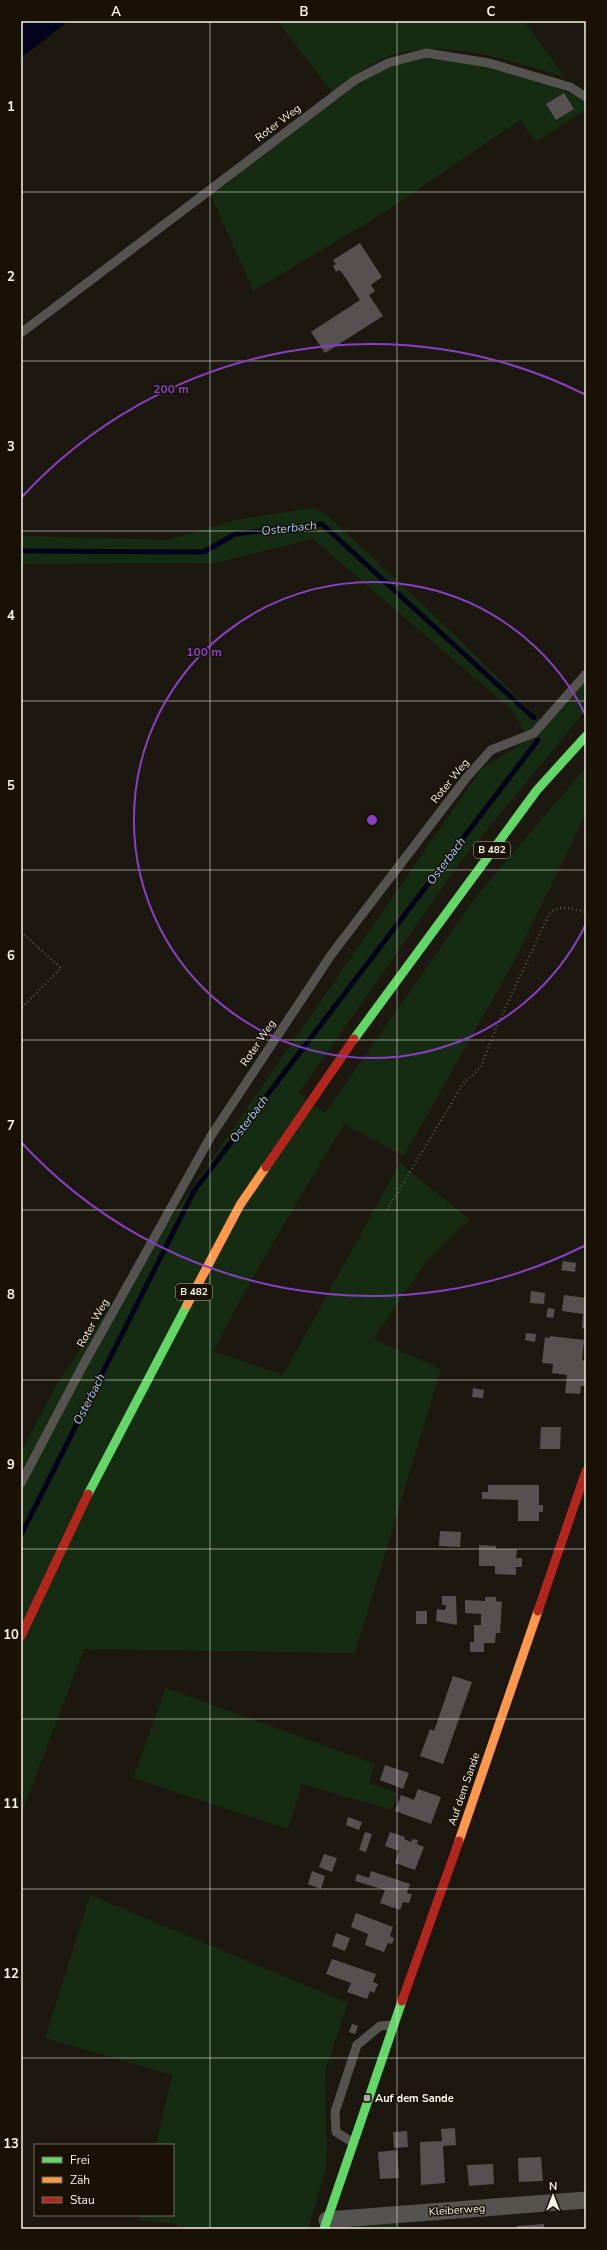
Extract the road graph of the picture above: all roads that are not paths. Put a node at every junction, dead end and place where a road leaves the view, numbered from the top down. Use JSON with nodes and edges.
{"nodes":[{"id":1,"x":586,"y":97,"type":"edge"},
{"id":2,"x":21,"y":332,"type":"edge"},
{"id":3,"x":586,"y":674,"type":"edge"},
{"id":4,"x":586,"y":736,"type":"edge"},
{"id":5,"x":586,"y":1471,"type":"edge"},
{"id":6,"x":21,"y":1483,"type":"edge"},
{"id":7,"x":21,"y":1636,"type":"edge"},
{"id":8,"x":393,"y":2025,"type":"junction"},
{"id":9,"x":352,"y":2142,"type":"junction"},
{"id":10,"x":586,"y":2200,"type":"edge"},
{"id":11,"x":326,"y":2224,"type":"edge"}],
"edges":[{"from":1,"to":2,"type":"lane","name":"Roter Weg"},
{"from":3,"to":6,"type":"lane","name":"Roter Weg"},
{"from":4,"to":7,"type":"main road","number":"B 482"},
{"from":5,"to":8,"type":"main road","name":"Auf dem Sande"},
{"from":8,"to":9,"type":"main road","name":"Auf dem Sande"},
{"from":8,"to":9,"type":"lane"},
{"from":9,"to":11,"type":"main road","name":"Auf dem Sande"},
{"from":10,"to":11,"type":"street","name":"Kleiberweg"}]}
